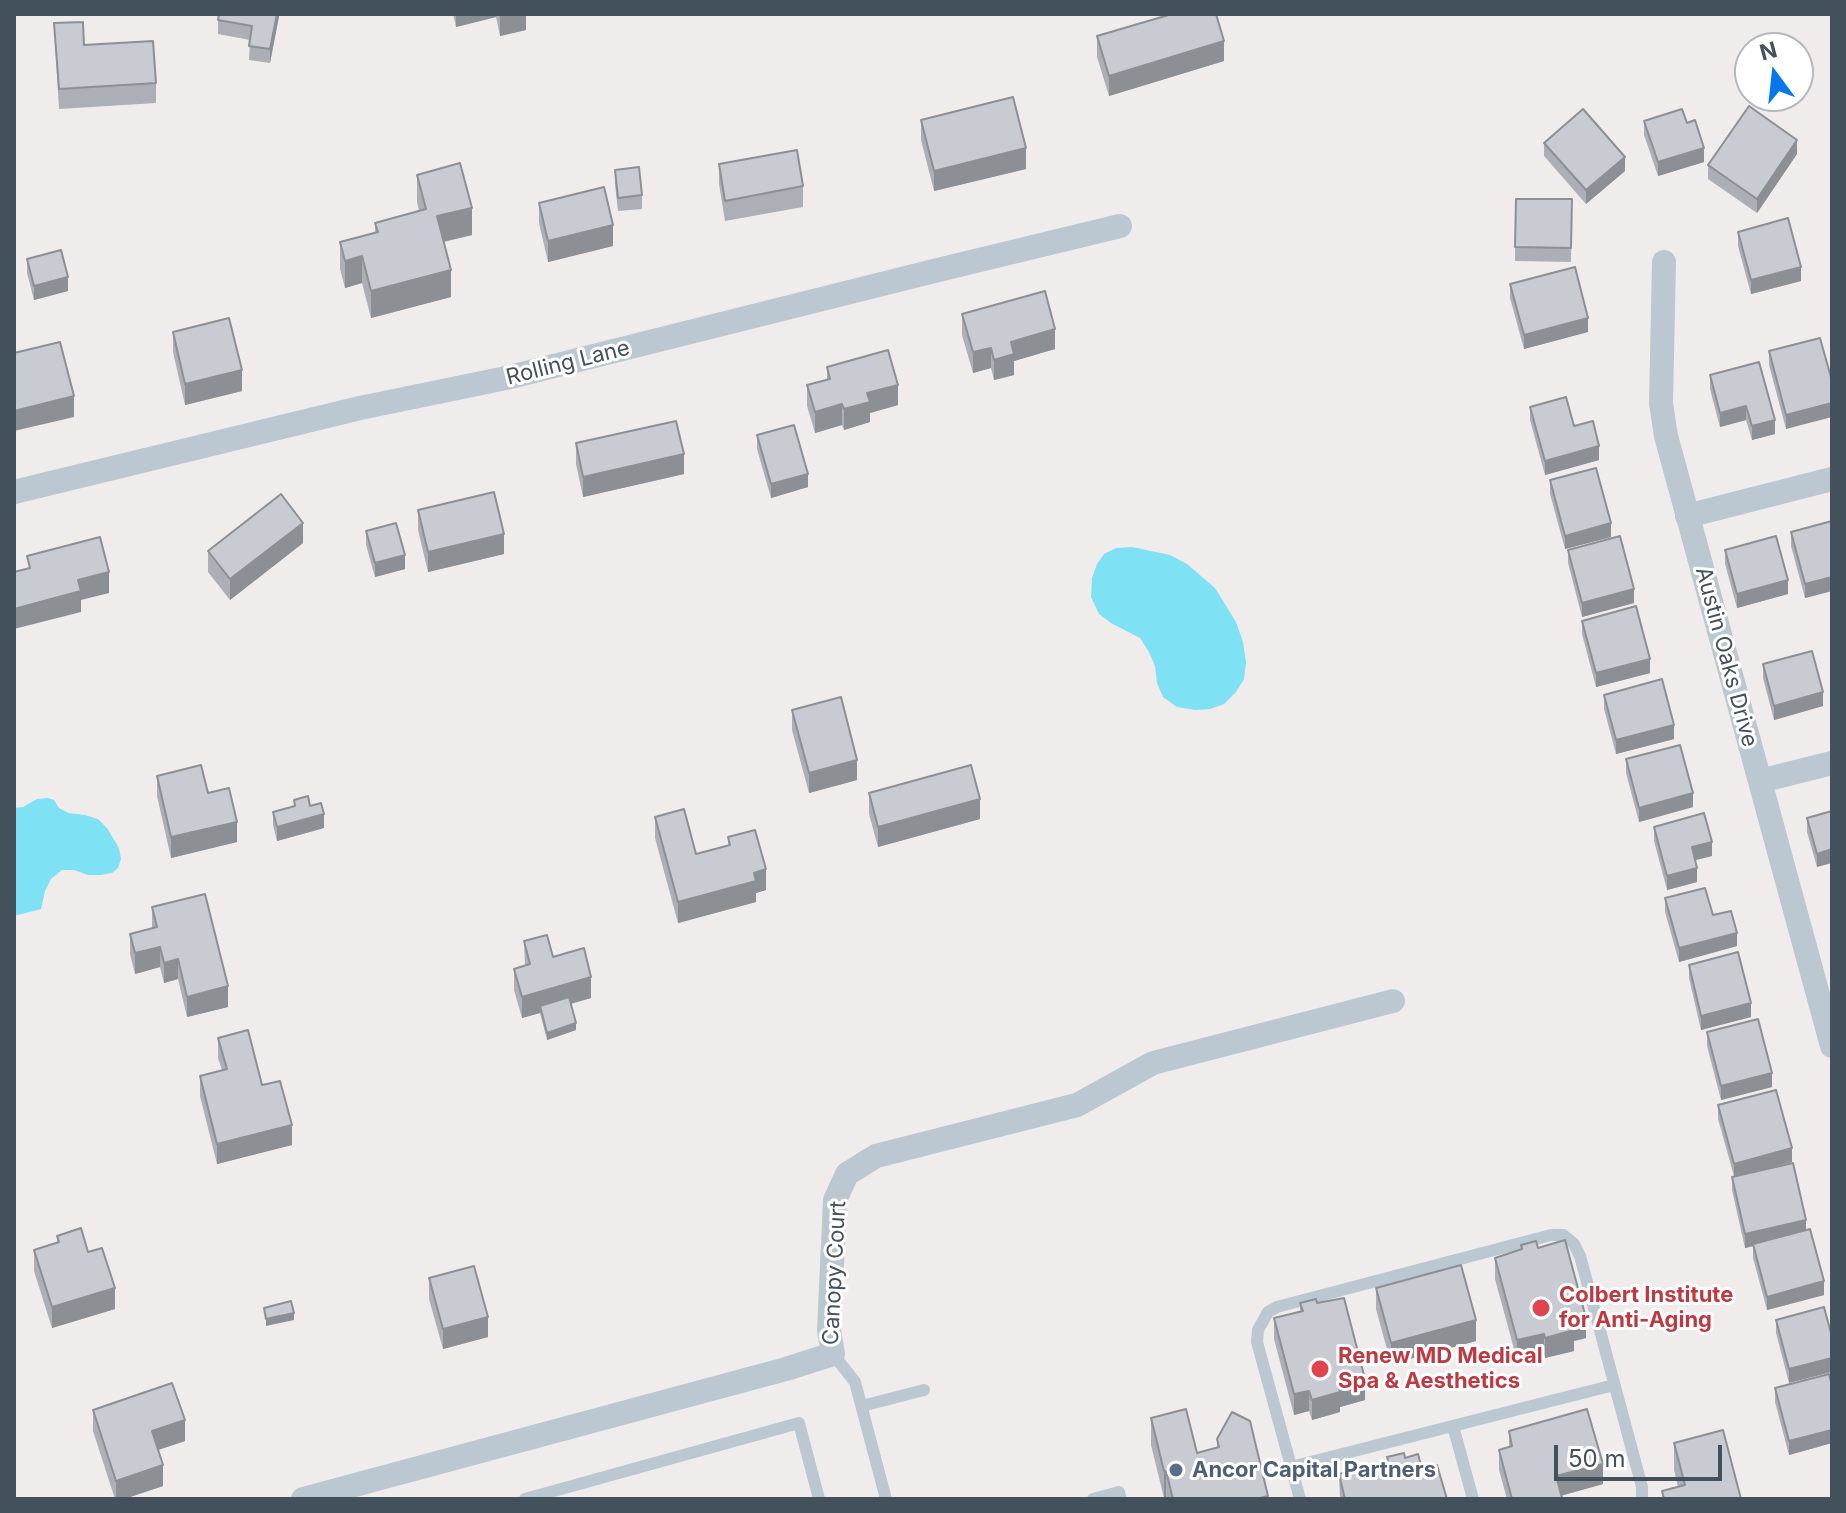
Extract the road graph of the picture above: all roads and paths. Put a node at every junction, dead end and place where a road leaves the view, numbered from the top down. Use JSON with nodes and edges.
{"nodes":[{"id":1,"x":1120,"y":226,"type":"dead end"},
{"id":2,"x":1664,"y":262,"type":"dead end"},
{"id":3,"x":1832,"y":479,"type":"edge"},
{"id":4,"x":14,"y":492,"type":"edge"},
{"id":5,"x":1687,"y":516,"type":"junction"},
{"id":6,"x":1832,"y":763,"type":"edge"},
{"id":7,"x":1760,"y":781,"type":"junction"},
{"id":8,"x":1393,"y":1001,"type":"dead end"},
{"id":9,"x":1832,"y":1046,"type":"edge"},
{"id":10,"x":833,"y":1354,"type":"junction"},
{"id":11,"x":1614,"y":1385,"type":"junction"},
{"id":12,"x":924,"y":1390,"type":"dead end"},
{"id":13,"x":862,"y":1406,"type":"junction"},
{"id":14,"x":1453,"y":1426,"type":"junction"},
{"id":15,"x":1291,"y":1467,"type":"junction"},
{"id":16,"x":303,"y":1499,"type":"edge"},
{"id":17,"x":525,"y":1499,"type":"edge"},
{"id":18,"x":819,"y":1499,"type":"edge"},
{"id":19,"x":886,"y":1499,"type":"edge"},
{"id":20,"x":1093,"y":1499,"type":"edge"},
{"id":21,"x":1121,"y":1499,"type":"edge"},
{"id":22,"x":1300,"y":1499,"type":"edge"},
{"id":23,"x":1473,"y":1499,"type":"edge"},
{"id":24,"x":1642,"y":1499,"type":"edge"}],
"edges":[{"from":1,"to":4,"type":"street","name":"Rolling Lane"},
{"from":2,"to":5,"type":"street","name":"Austin Oaks Drive"},
{"from":3,"to":5,"type":"street"},
{"from":5,"to":7,"type":"street","name":"Austin Oaks Drive"},
{"from":6,"to":7,"type":"street"},
{"from":7,"to":9,"type":"street","name":"Austin Oaks Drive"},
{"from":8,"to":10,"type":"street","name":"Canopy Court"},
{"from":10,"to":13,"type":"lane"},
{"from":10,"to":16,"type":"street","name":"Canopy Court"},
{"from":11,"to":14,"type":"lane"},
{"from":11,"to":15,"type":"lane"},
{"from":11,"to":24,"type":"lane"},
{"from":12,"to":13,"type":"lane"},
{"from":13,"to":19,"type":"lane"},
{"from":14,"to":15,"type":"lane"},
{"from":14,"to":23,"type":"lane"},
{"from":15,"to":22,"type":"lane"},
{"from":17,"to":18,"type":"lane"},
{"from":20,"to":21,"type":"lane"}]}
